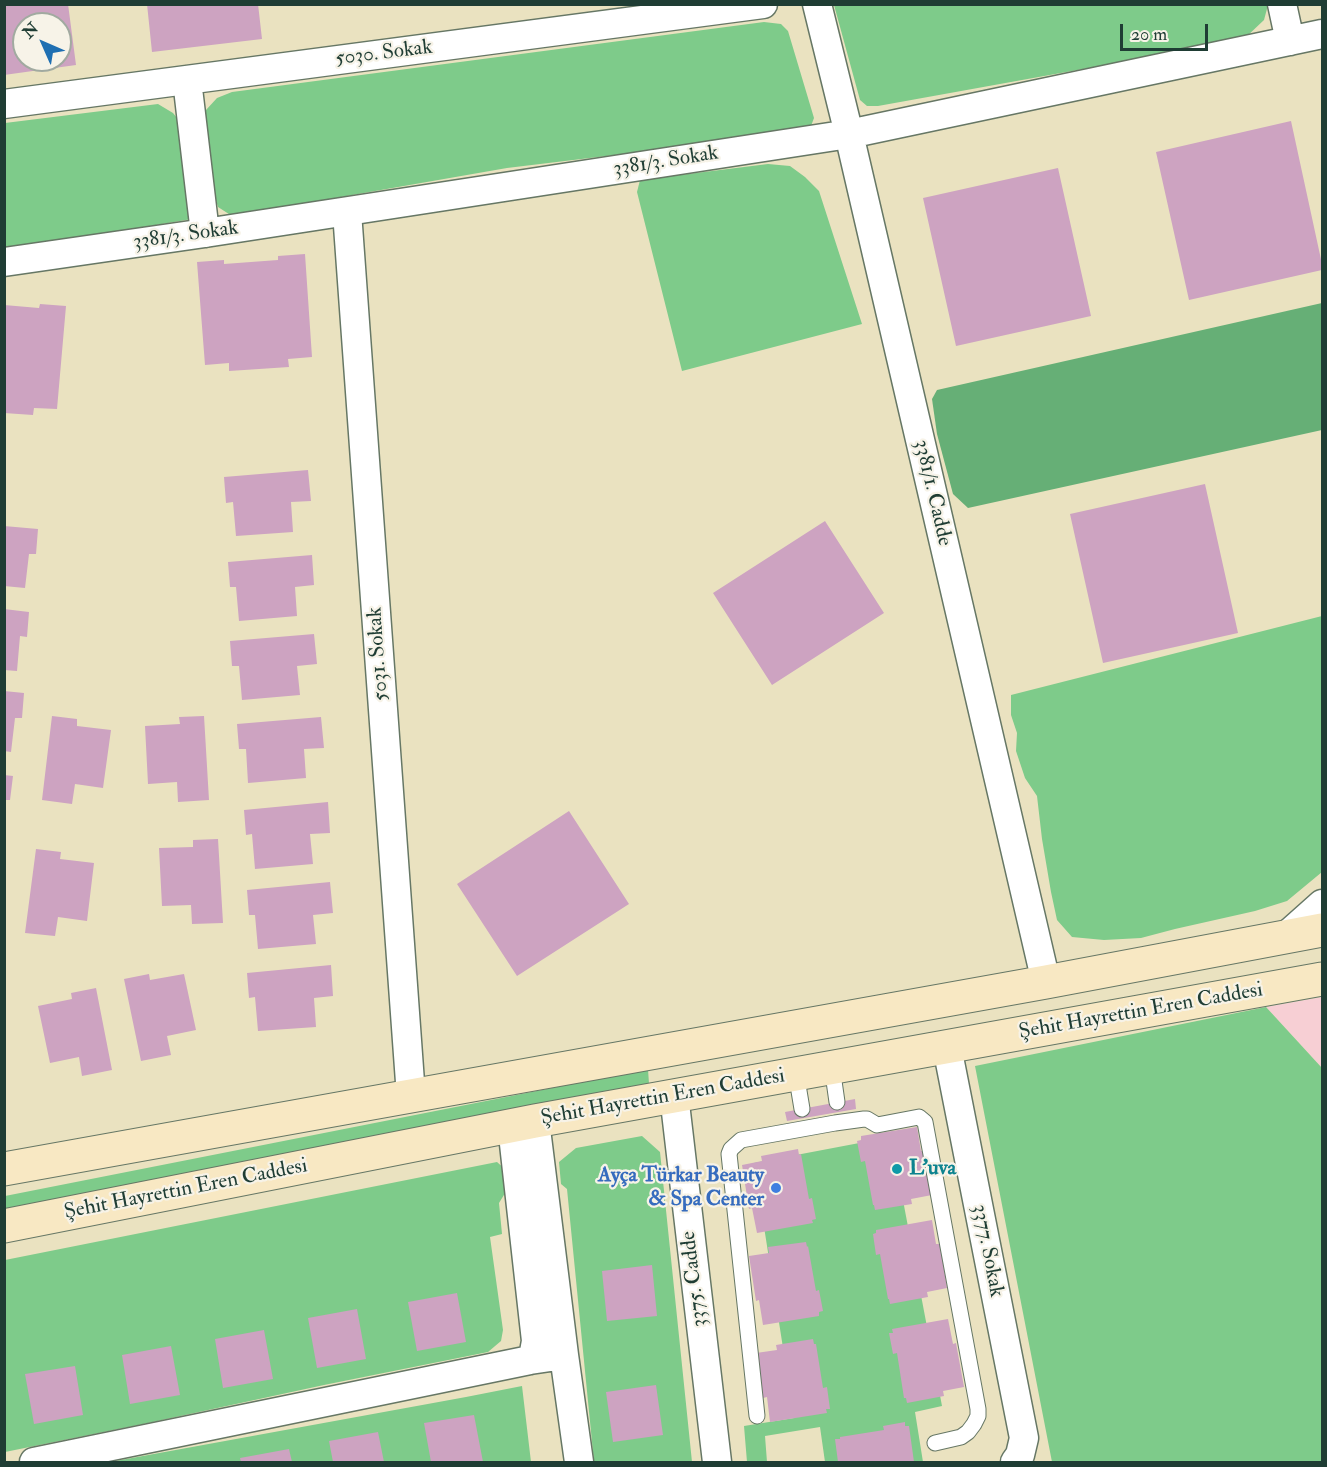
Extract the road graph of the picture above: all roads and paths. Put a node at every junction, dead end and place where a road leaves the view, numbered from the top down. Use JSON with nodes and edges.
{"nodes":[{"id":1,"x":763,"y":4,"type":"edge"},
{"id":2,"x":817,"y":4,"type":"edge"},
{"id":3,"x":1282,"y":4,"type":"edge"},
{"id":4,"x":1323,"y":34,"type":"edge"},
{"id":5,"x":1290,"y":41,"type":"junction"},
{"id":6,"x":187,"y":80,"type":"junction"},
{"id":7,"x":4,"y":104,"type":"edge"},
{"id":8,"x":849,"y":134,"type":"junction"},
{"id":9,"x":347,"y":212,"type":"junction"},
{"id":10,"x":205,"y":234,"type":"junction"},
{"id":11,"x":4,"y":262,"type":"edge"},
{"id":12,"x":1323,"y":904,"type":"edge"},
{"id":13,"x":1323,"y":930,"type":"edge"},
{"id":14,"x":1285,"y":937,"type":"junction"},
{"id":15,"x":1323,"y":979,"type":"edge"},
{"id":16,"x":1046,"y":982,"type":"junction"},
{"id":17,"x":947,"y":1047,"type":"junction"},
{"id":18,"x":669,"y":1050,"type":"junction"},
{"id":19,"x":832,"y":1067,"type":"junction"},
{"id":20,"x":796,"y":1074,"type":"junction"},
{"id":21,"x":674,"y":1095,"type":"junction"},
{"id":22,"x":411,"y":1096,"type":"junction"},
{"id":23,"x":839,"y":1112,"type":"junction"},
{"id":24,"x":804,"y":1119,"type":"junction"},
{"id":25,"x":524,"y":1124,"type":"junction"},
{"id":26,"x":4,"y":1169,"type":"edge"},
{"id":27,"x":4,"y":1226,"type":"edge"},
{"id":28,"x":564,"y":1355,"type":"junction"},
{"id":29,"x":530,"y":1360,"type":"junction"},
{"id":30,"x":757,"y":1416,"type":"dead end"},
{"id":31,"x":935,"y":1443,"type":"dead end"},
{"id":32,"x":1017,"y":1459,"type":"edge"},
{"id":33,"x":34,"y":1462,"type":"edge"},
{"id":34,"x":579,"y":1462,"type":"edge"},
{"id":35,"x":717,"y":1462,"type":"edge"}],
"edges":[{"from":1,"to":6,"type":"street","name":"5030. Sokak"},
{"from":2,"to":8,"type":"street","name":"3381/1. Cadde"},
{"from":3,"to":5,"type":"street"},
{"from":4,"to":5,"type":"street","name":"3381/3. Sokak"},
{"from":5,"to":8,"type":"street","name":"3381/3. Sokak"},
{"from":6,"to":7,"type":"street","name":"5030. Sokak"},
{"from":6,"to":10,"type":"street"},
{"from":8,"to":9,"type":"street","name":"3381/3. Sokak"},
{"from":8,"to":16,"type":"street","name":"3381/1. Cadde"},
{"from":9,"to":10,"type":"street","name":"3381/3. Sokak"},
{"from":9,"to":22,"type":"street","name":"5031. Sokak"},
{"from":10,"to":11,"type":"street","name":"3381/3. Sokak"},
{"from":12,"to":14,"type":"street"},
{"from":13,"to":14,"type":"main road"},
{"from":14,"to":16,"type":"main road"},
{"from":15,"to":17,"type":"main road","name":"Şehit Hayrettin Eren Caddesi"},
{"from":16,"to":18,"type":"main road"},
{"from":17,"to":19,"type":"main road","name":"Şehit Hayrettin Eren Caddesi"},
{"from":17,"to":32,"type":"street","name":"3377. Sokak"},
{"from":18,"to":21,"type":"main road"},
{"from":18,"to":22,"type":"main road"},
{"from":19,"to":20,"type":"main road","name":"Şehit Hayrettin Eren Caddesi"},
{"from":19,"to":23,"type":"lane"},
{"from":20,"to":21,"type":"main road","name":"Şehit Hayrettin Eren Caddesi"},
{"from":20,"to":24,"type":"lane"},
{"from":21,"to":25,"type":"main road","name":"Şehit Hayrettin Eren Caddesi"},
{"from":21,"to":35,"type":"street","name":"3375. Cadde"},
{"from":22,"to":26,"type":"main road"},
{"from":23,"to":24,"type":"lane"},
{"from":23,"to":31,"type":"lane"},
{"from":24,"to":30,"type":"lane"},
{"from":25,"to":27,"type":"main road","name":"Şehit Hayrettin Eren Caddesi"},
{"from":25,"to":28,"type":"street"},
{"from":25,"to":29,"type":"street"},
{"from":28,"to":29,"type":"street"},
{"from":28,"to":34,"type":"street"},
{"from":29,"to":33,"type":"street"}]}
